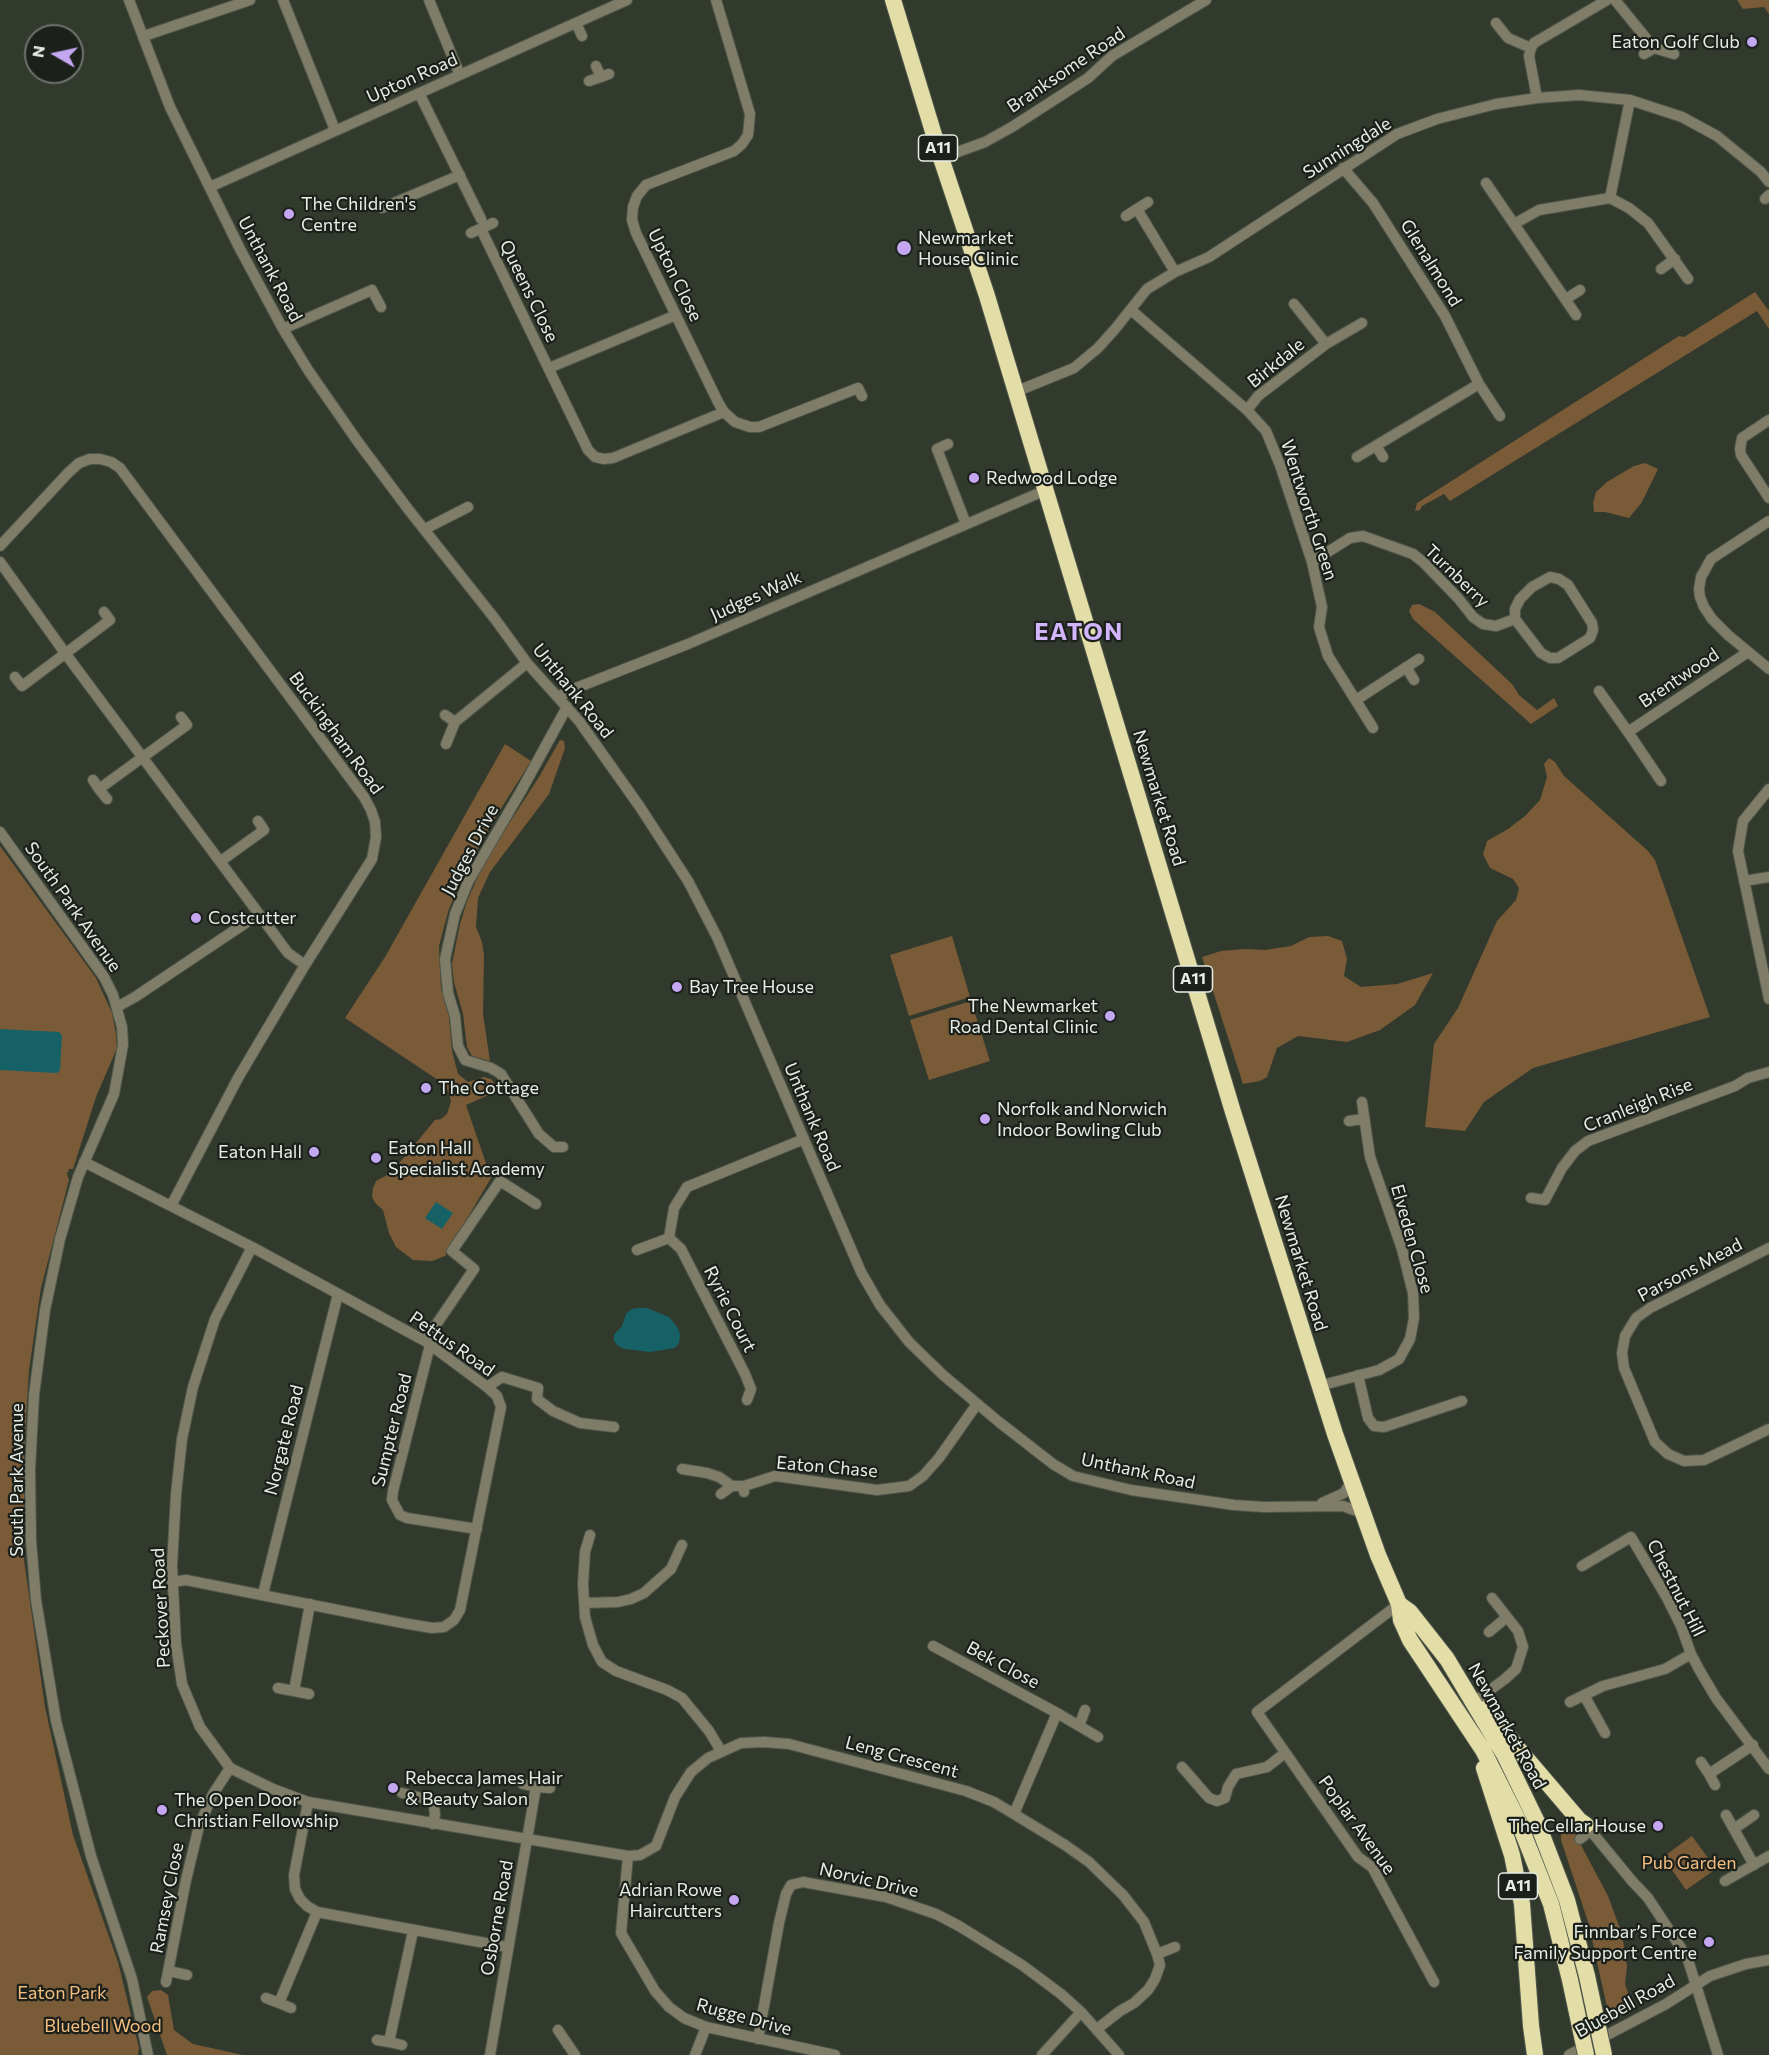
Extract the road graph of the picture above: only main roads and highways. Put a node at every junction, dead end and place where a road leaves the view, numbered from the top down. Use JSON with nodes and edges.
{"nodes":[{"id":1,"x":898,"y":2,"type":"edge"},
{"id":2,"x":1399,"y":1604,"type":"junction"},
{"id":3,"x":1447,"y":1659,"type":"junction"},
{"id":4,"x":1483,"y":1750,"type":"junction"},
{"id":5,"x":1586,"y":1831,"type":"road end"},
{"id":6,"x":1535,"y":2055,"type":"edge"},
{"id":7,"x":1586,"y":2055,"type":"edge"},
{"id":8,"x":1604,"y":2055,"type":"edge"}],
"edges":[{"from":1,"to":2,"type":"highway","name":"Newmarket Road","number":"A11"},
{"from":2,"to":3,"type":"highway","name":"Newmarket Road","number":"A11"},
{"from":2,"to":4,"type":"highway","name":"Newmarket Road","number":"A11"},
{"from":3,"to":5,"type":"highway"},
{"from":3,"to":8,"type":"highway","name":"Newmarket Road","number":"A11","bridge":true},
{"from":4,"to":6,"type":"highway","number":"A11"},
{"from":4,"to":7,"type":"highway","name":"Newmarket Road","number":"A11","bridge":true}]}
